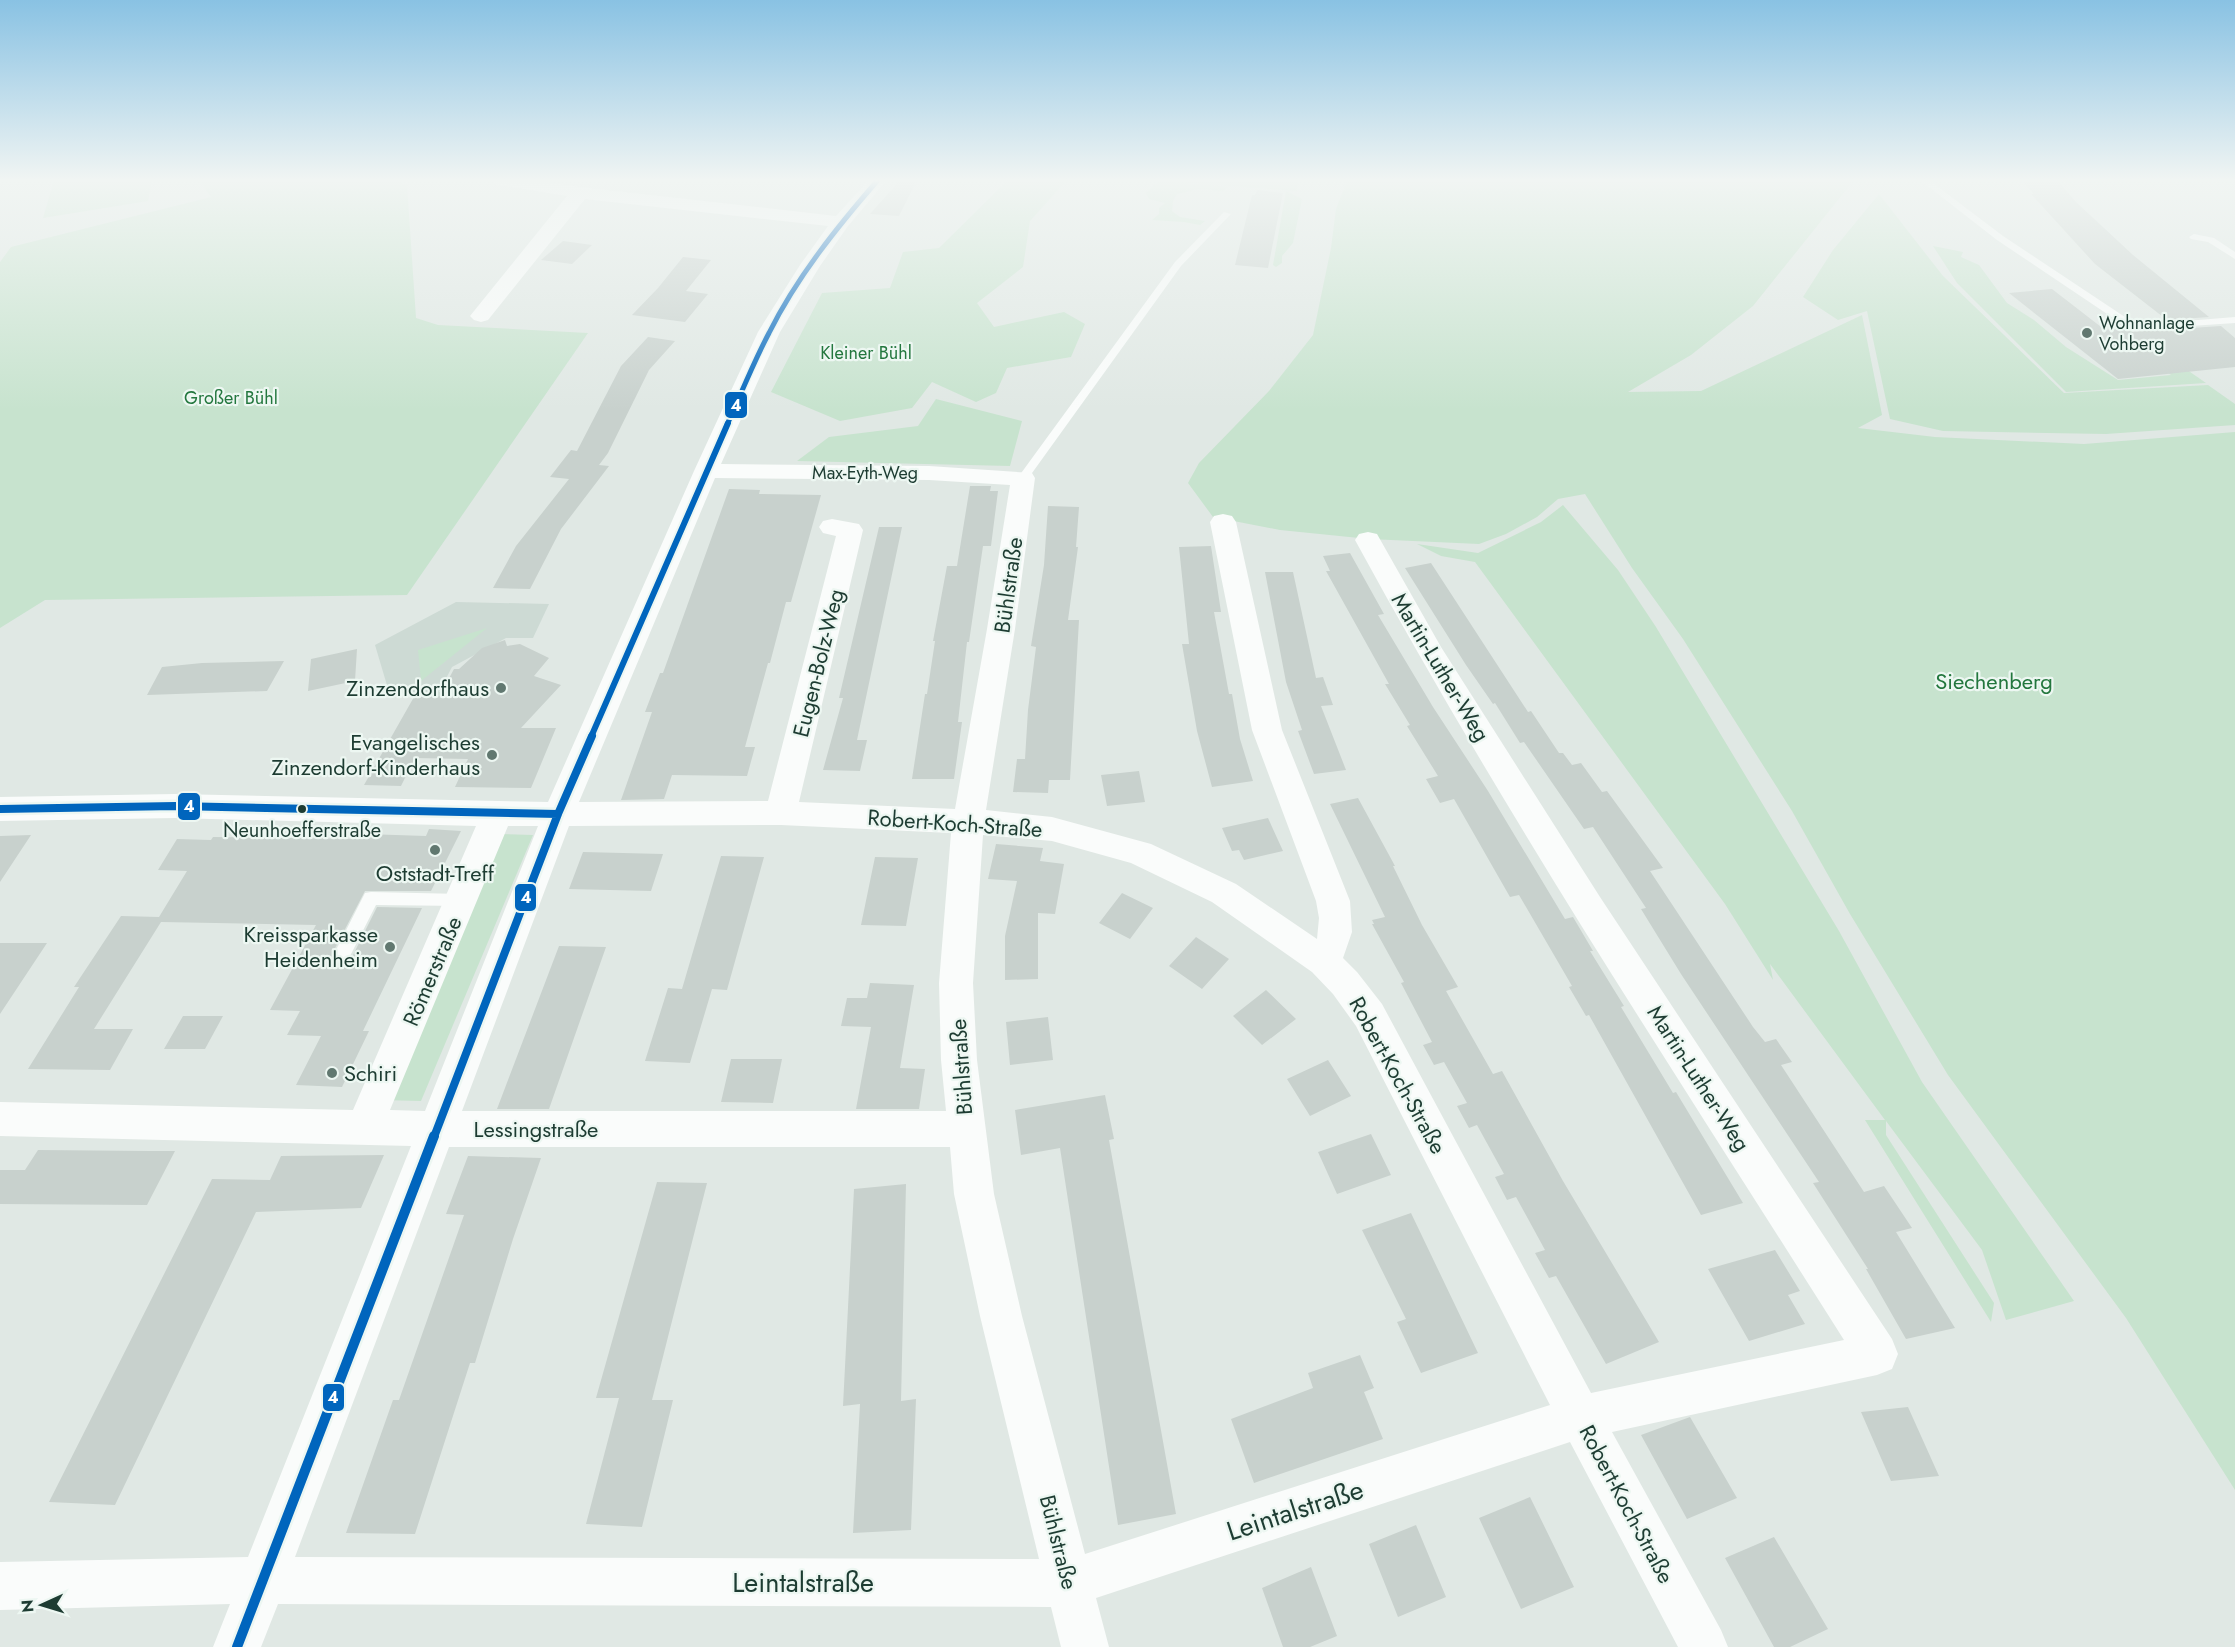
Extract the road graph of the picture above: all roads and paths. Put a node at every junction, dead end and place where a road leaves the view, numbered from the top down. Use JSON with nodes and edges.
{"nodes":[{"id":1,"x":529,"y":257,"type":"edge"},
{"id":2,"x":816,"y":257,"type":"edge"},
{"id":3,"x":1185,"y":257,"type":"edge"},
{"id":4,"x":2028,"y":257,"type":"edge"},
{"id":5,"x":481,"y":316,"type":"dead end"},
{"id":6,"x":2235,"y":320,"type":"edge"},
{"id":7,"x":706,"y":471,"type":"junction"},
{"id":8,"x":1023,"y":478,"type":"junction"},
{"id":9,"x":1223,"y":522,"type":"dead end"},
{"id":10,"x":832,"y":527,"type":"dead end"},
{"id":11,"x":1368,"y":540,"type":"dead end"},
{"id":12,"x":0,"y":809,"type":"edge"},
{"id":13,"x":780,"y":813,"type":"junction"},
{"id":14,"x":498,"y":814,"type":"junction"},
{"id":15,"x":558,"y":814,"type":"junction"},
{"id":16,"x":968,"y":822,"type":"junction"},
{"id":17,"x":462,"y":900,"type":"junction"},
{"id":18,"x":342,"y":955,"type":"dead end"},
{"id":19,"x":1324,"y":962,"type":"junction"},
{"id":20,"x":0,"y":1119,"type":"edge"},
{"id":21,"x":364,"y":1128,"type":"junction"},
{"id":22,"x":435,"y":1129,"type":"junction"},
{"id":23,"x":965,"y":1129,"type":"junction"},
{"id":24,"x":1580,"y":1417,"type":"junction"},
{"id":25,"x":262,"y":1580,"type":"junction"},
{"id":26,"x":1069,"y":1583,"type":"junction"},
{"id":27,"x":0,"y":1586,"type":"edge"},
{"id":28,"x":237,"y":1647,"type":"edge"},
{"id":29,"x":1085,"y":1647,"type":"edge"},
{"id":30,"x":1704,"y":1647,"type":"edge"}],
"edges":[{"from":1,"to":5,"type":"street"},
{"from":2,"to":7,"type":"street"},
{"from":3,"to":8,"type":"lane"},
{"from":4,"to":6,"type":"lane"},
{"from":7,"to":8,"type":"street","name":"Max-Eyth-Weg"},
{"from":7,"to":15,"type":"street"},
{"from":8,"to":16,"type":"street","name":"Bühlstraße"},
{"from":9,"to":19,"type":"street"},
{"from":10,"to":13,"type":"street","name":"Eugen-Bolz-Weg"},
{"from":11,"to":24,"type":"street","name":"Martin-Luther-Weg"},
{"from":12,"to":14,"type":"street"},
{"from":13,"to":15,"type":"street","name":"Robert-Koch-Straße"},
{"from":13,"to":16,"type":"street","name":"Robert-Koch-Straße"},
{"from":14,"to":15,"type":"street"},
{"from":14,"to":17,"type":"street","name":"Römerstraße"},
{"from":15,"to":22,"type":"street"},
{"from":16,"to":19,"type":"street","name":"Robert-Koch-Straße"},
{"from":16,"to":23,"type":"street","name":"Bühlstraße"},
{"from":17,"to":18,"type":"lane"},
{"from":17,"to":21,"type":"street","name":"Römerstraße"},
{"from":19,"to":24,"type":"street","name":"Robert-Koch-Straße"},
{"from":20,"to":21,"type":"street","name":"Lessingstraße"},
{"from":21,"to":22,"type":"street","name":"Lessingstraße"},
{"from":22,"to":23,"type":"street","name":"Lessingstraße"},
{"from":22,"to":25,"type":"street"},
{"from":23,"to":26,"type":"street","name":"Bühlstraße"},
{"from":24,"to":26,"type":"street","name":"Leintalstraße"},
{"from":24,"to":30,"type":"street","name":"Robert-Koch-Straße"},
{"from":25,"to":26,"type":"street","name":"Leintalstraße"},
{"from":25,"to":27,"type":"street","name":"Leintalstraße"},
{"from":25,"to":28,"type":"street"},
{"from":26,"to":29,"type":"street","name":"Bühlstraße"}]}
